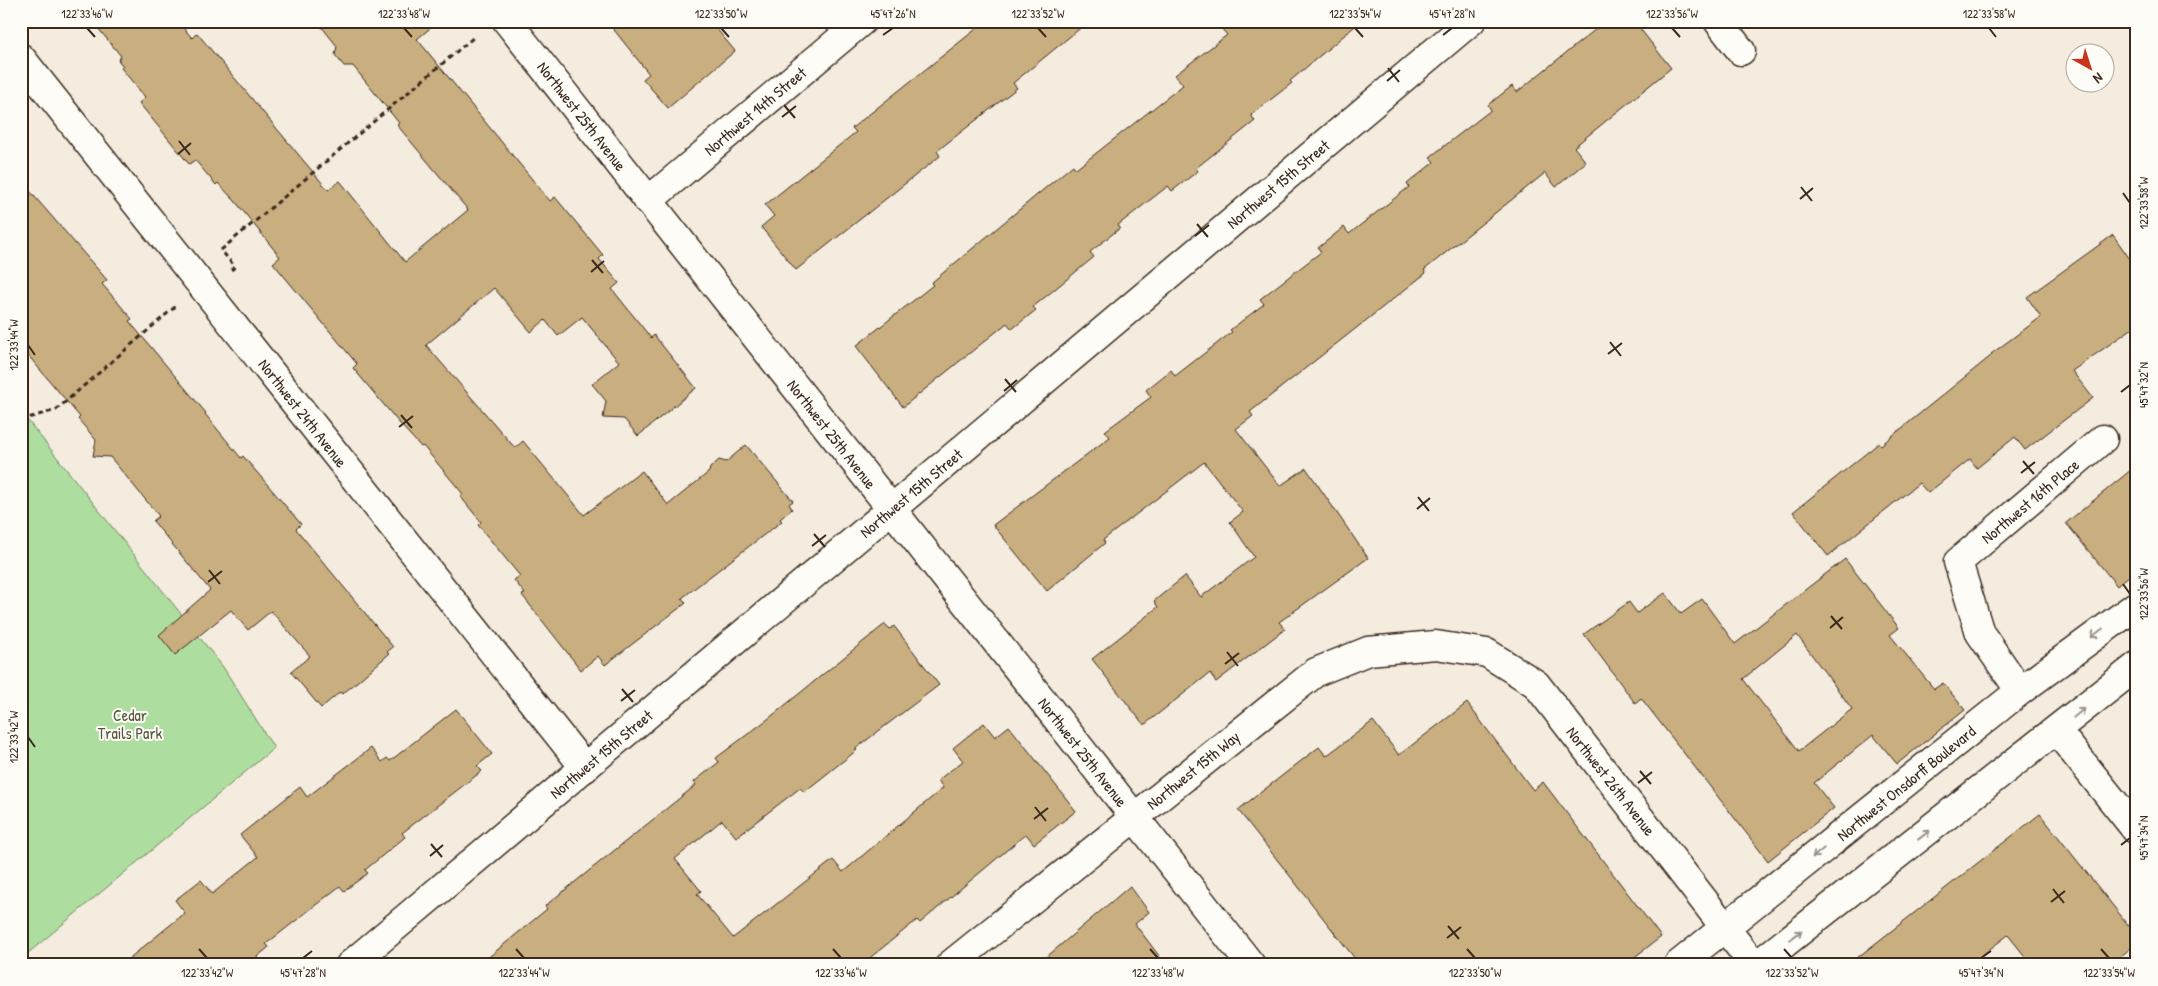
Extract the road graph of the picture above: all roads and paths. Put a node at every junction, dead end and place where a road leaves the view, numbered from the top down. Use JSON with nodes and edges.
{"nodes":[{"id":1,"x":507,"y":21,"type":"edge"},
{"id":2,"x":862,"y":21,"type":"edge"},
{"id":3,"x":1471,"y":21,"type":"edge"},
{"id":4,"x":1718,"y":21,"type":"edge"},
{"id":5,"x":474,"y":37,"type":"dead end"},
{"id":6,"x":1741,"y":51,"type":"dead end"},
{"id":7,"x":21,"y":58,"type":"edge"},
{"id":8,"x":648,"y":201,"type":"junction"},
{"id":9,"x":204,"y":288,"type":"junction"},
{"id":10,"x":21,"y":420,"type":"edge"},
{"id":11,"x":2103,"y":439,"type":"dead end"},
{"id":12,"x":892,"y":509,"type":"junction"},
{"id":13,"x":2137,"y":605,"type":"edge"},
{"id":14,"x":1436,"y":645,"type":"joint"},
{"id":15,"x":2137,"y":666,"type":"edge"},
{"id":16,"x":2020,"y":691,"type":"junction"},
{"id":17,"x":2057,"y":731,"type":"junction"},
{"id":18,"x":585,"y":768,"type":"junction"},
{"id":19,"x":1134,"y":818,"type":"junction"},
{"id":20,"x":2137,"y":831,"type":"edge"},
{"id":21,"x":1725,"y":928,"type":"junction"},
{"id":22,"x":350,"y":965,"type":"edge"},
{"id":23,"x":950,"y":965,"type":"edge"},
{"id":24,"x":1251,"y":965,"type":"edge"},
{"id":25,"x":1678,"y":965,"type":"edge"},
{"id":26,"x":1756,"y":965,"type":"edge"}],
"edges":[{"from":1,"to":8,"type":"street","name":"Northwest 25th Avenue"},
{"from":2,"to":8,"type":"street","name":"Northwest 14th Street"},
{"from":3,"to":12,"type":"street","name":"Northwest 15th Street"},
{"from":4,"to":6,"type":"street"},
{"from":5,"to":9,"type":"path"},
{"from":7,"to":9,"type":"street","name":"Northwest 24th Avenue"},
{"from":8,"to":12,"type":"street","name":"Northwest 25th Avenue"},
{"from":9,"to":10,"type":"path"},
{"from":9,"to":18,"type":"street","name":"Northwest 24th Avenue"},
{"from":11,"to":16,"type":"street","name":"Northwest 16th Place"},
{"from":12,"to":18,"type":"street","name":"Northwest 15th Street"},
{"from":12,"to":19,"type":"street","name":"Northwest 25th Avenue"},
{"from":13,"to":16,"type":"street","name":"Northwest Onsdorff Boulevard","one_way":true},
{"from":14,"to":19,"type":"street","name":"Northwest 15th Way"},
{"from":14,"to":21,"type":"street","name":"Northwest 26th Avenue"},
{"from":17,"to":15,"type":"street","one_way":true},
{"from":16,"to":21,"type":"street","name":"Northwest Onsdorff Boulevard","one_way":true},
{"from":17,"to":20,"type":"street"},
{"from":26,"to":17,"type":"street","one_way":true},
{"from":18,"to":22,"type":"street","name":"Northwest 15th Street"},
{"from":19,"to":23,"type":"street","name":"Northwest 15th Way"},
{"from":19,"to":24,"type":"street","name":"Northwest 25th Avenue"},
{"from":21,"to":25,"type":"street","name":"Northwest Onsdorff Boulevard"},
{"from":21,"to":26,"type":"street","name":"Northwest 26th Avenue"}]}
